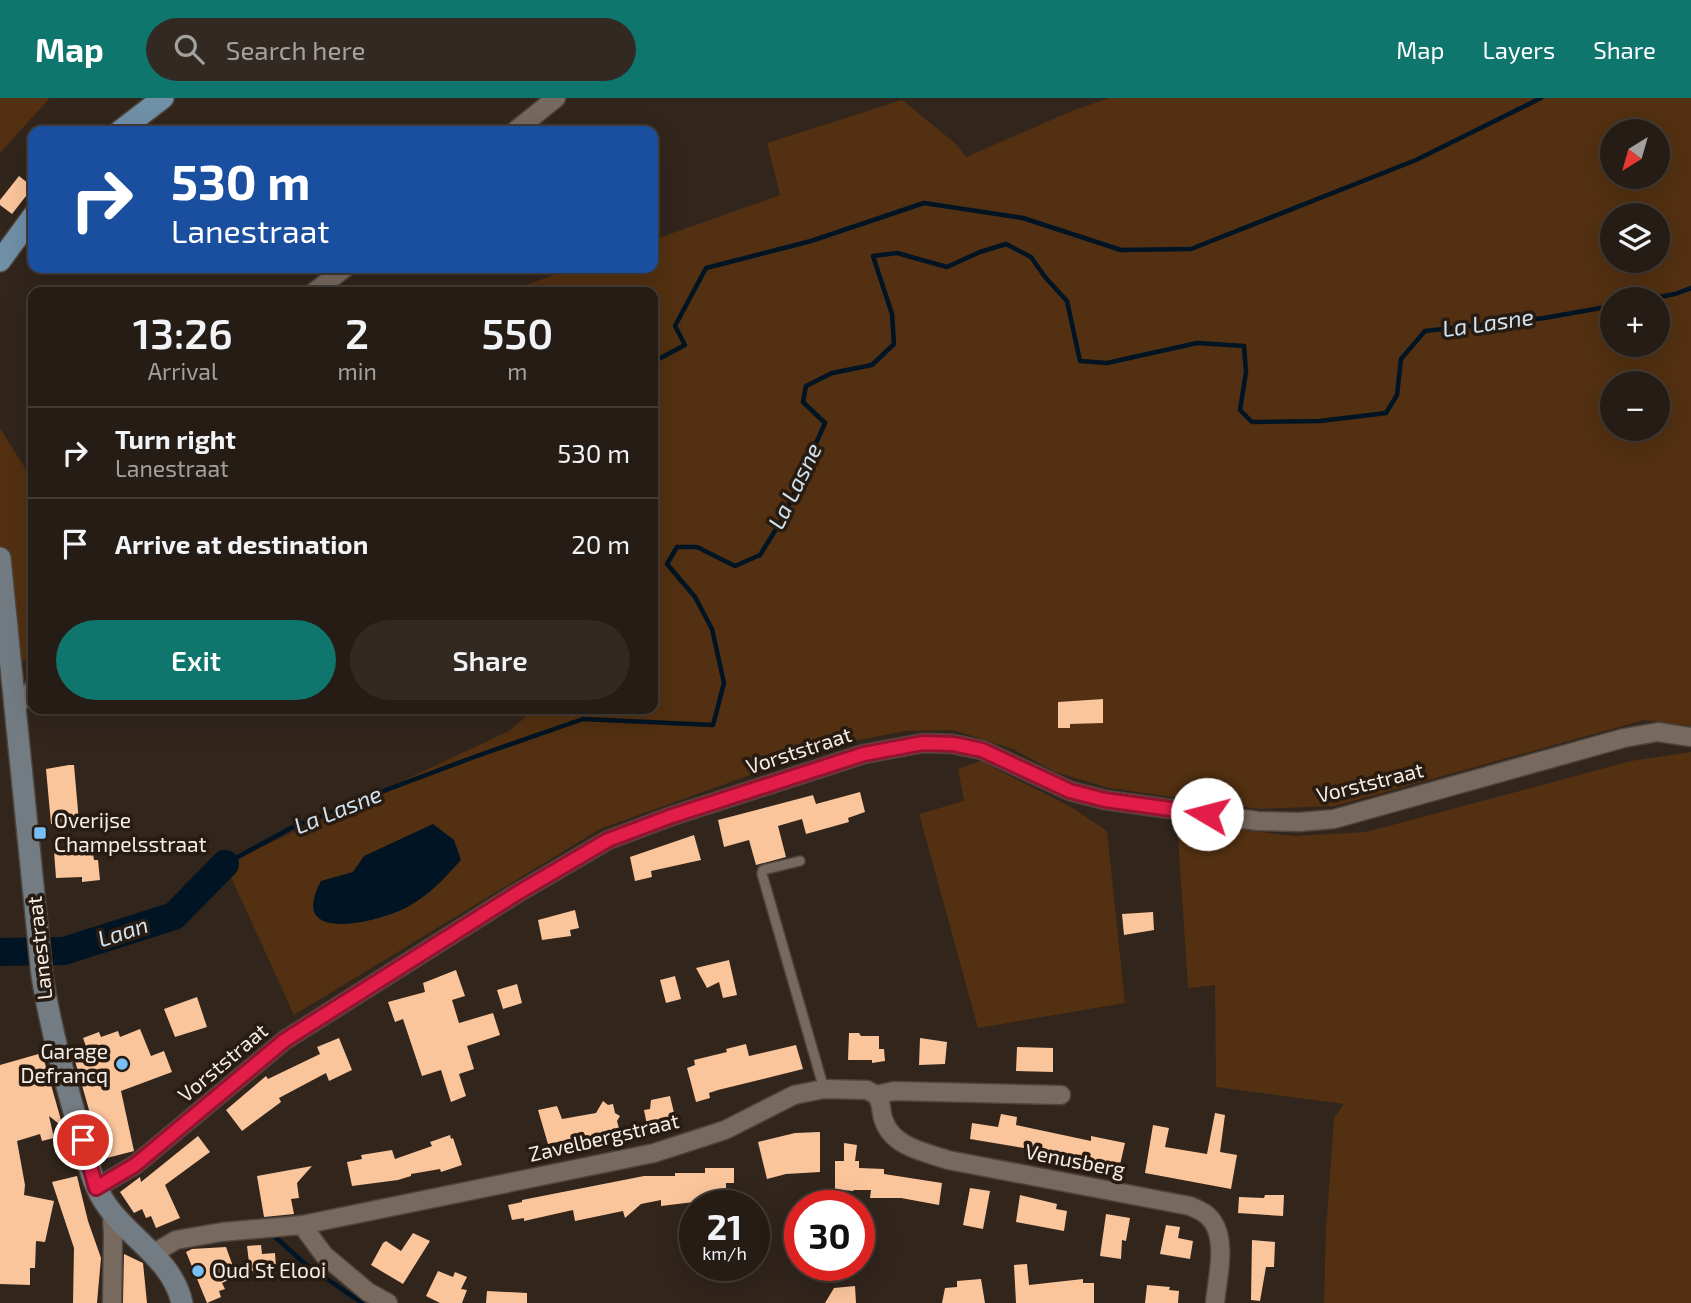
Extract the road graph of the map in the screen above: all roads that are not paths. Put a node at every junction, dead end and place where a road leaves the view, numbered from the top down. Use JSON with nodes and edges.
{"nodes":[{"id":1,"x":163,"y":98,"type":"edge"},
{"id":2,"x":556,"y":98,"type":"edge"},
{"id":3,"x":127,"y":126,"type":"edge"},
{"id":4,"x":521,"y":126,"type":"edge"},
{"id":5,"x":28,"y":223,"type":"edge"},
{"id":6,"x":0,"y":261,"type":"edge"},
{"id":7,"x":339,"y":273,"type":"edge"},
{"id":8,"x":320,"y":287,"type":"edge"},
{"id":9,"x":0,"y":558,"type":"edge"},
{"id":10,"x":28,"y":694,"type":"edge"},
{"id":11,"x":16,"y":706,"type":"junction"},
{"id":12,"x":1691,"y":737,"type":"edge"},
{"id":13,"x":800,"y":861,"type":"dead end"},
{"id":14,"x":824,"y":1089,"type":"junction"},
{"id":15,"x":876,"y":1095,"type":"junction"},
{"id":16,"x":1061,"y":1096,"type":"dead end"},
{"id":17,"x":96,"y":1188,"type":"junction"},
{"id":18,"x":112,"y":1214,"type":"junction"},
{"id":19,"x":302,"y":1225,"type":"junction"},
{"id":20,"x":154,"y":1253,"type":"junction"},
{"id":21,"x":112,"y":1303,"type":"edge"},
{"id":22,"x":182,"y":1303,"type":"edge"},
{"id":23,"x":388,"y":1303,"type":"edge"},
{"id":24,"x":1214,"y":1303,"type":"edge"}],
"edges":[{"from":1,"to":3,"type":"main road"},
{"from":2,"to":4,"type":"street"},
{"from":5,"to":6,"type":"main road"},
{"from":7,"to":8,"type":"street"},
{"from":9,"to":11,"type":"street","name":"Lanestraat"},
{"from":10,"to":11,"type":"street"},
{"from":11,"to":17,"type":"street","name":"Lanestraat"},
{"from":12,"to":17,"type":"street","name":"Vorststraat"},
{"from":13,"to":14,"type":"lane"},
{"from":14,"to":15,"type":"street","name":"Zavelbergstraat"},
{"from":14,"to":19,"type":"street","name":"Zavelbergstraat"},
{"from":15,"to":16,"type":"street","name":"Zavelbergstraat"},
{"from":15,"to":24,"type":"street","name":"Venusberg"},
{"from":17,"to":18,"type":"street","name":"Lanestraat"},
{"from":18,"to":20,"type":"street","name":"Lanestraat"},
{"from":18,"to":21,"type":"street"},
{"from":19,"to":20,"type":"street","name":"Zavelbergstraat"},
{"from":19,"to":23,"type":"street"},
{"from":20,"to":22,"type":"street","name":"Lanestraat"}]}
